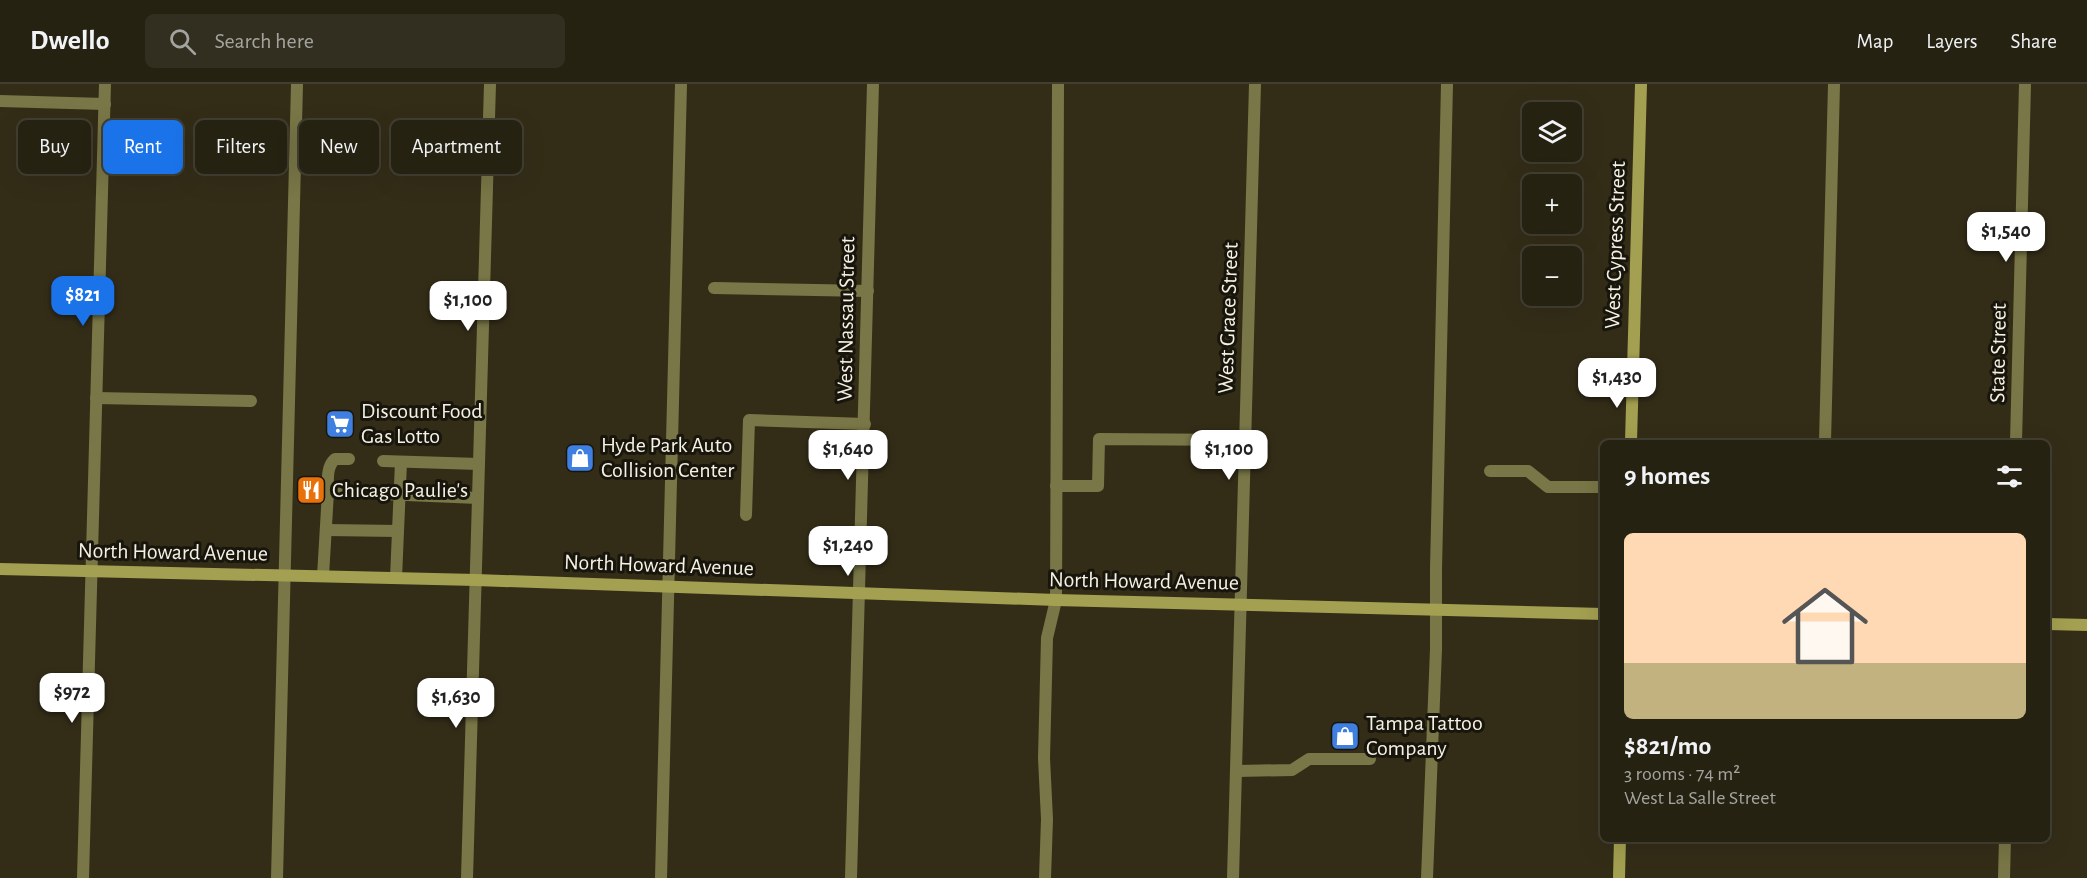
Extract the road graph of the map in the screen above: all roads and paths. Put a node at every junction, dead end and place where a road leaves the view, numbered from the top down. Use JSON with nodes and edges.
{"nodes":[{"id":1,"x":105,"y":84,"type":"edge"},
{"id":2,"x":297,"y":84,"type":"edge"},
{"id":3,"x":490,"y":84,"type":"edge"},
{"id":4,"x":681,"y":84,"type":"edge"},
{"id":5,"x":873,"y":84,"type":"edge"},
{"id":6,"x":1058,"y":84,"type":"edge"},
{"id":7,"x":1255,"y":84,"type":"edge"},
{"id":8,"x":1448,"y":84,"type":"edge"},
{"id":9,"x":1641,"y":84,"type":"edge"},
{"id":10,"x":1834,"y":84,"type":"edge"},
{"id":11,"x":2025,"y":84,"type":"edge"},
{"id":12,"x":0,"y":101,"type":"edge"},
{"id":13,"x":105,"y":104,"type":"junction"},
{"id":14,"x":714,"y":288,"type":"dead end"},
{"id":15,"x":868,"y":291,"type":"junction"},
{"id":16,"x":96,"y":398,"type":"junction"},
{"id":17,"x":251,"y":402,"type":"dead end"},
{"id":18,"x":864,"y":424,"type":"junction"},
{"id":19,"x":1245,"y":440,"type":"junction"},
{"id":20,"x":1631,"y":440,"type":"edge"},
{"id":21,"x":1825,"y":440,"type":"edge"},
{"id":22,"x":2016,"y":440,"type":"edge"},
{"id":23,"x":349,"y":459,"type":"dead end"},
{"id":24,"x":383,"y":461,"type":"dead end"},
{"id":25,"x":401,"y":462,"type":"junction"},
{"id":26,"x":479,"y":464,"type":"junction"},
{"id":27,"x":1490,"y":471,"type":"dead end"},
{"id":28,"x":1056,"y":486,"type":"junction"},
{"id":29,"x":1600,"y":487,"type":"edge"},
{"id":30,"x":327,"y":492,"type":"junction"},
{"id":31,"x":348,"y":493,"type":"dead end"},
{"id":32,"x":383,"y":494,"type":"dead end"},
{"id":33,"x":399,"y":495,"type":"junction"},
{"id":34,"x":478,"y":498,"type":"junction"},
{"id":35,"x":746,"y":515,"type":"dead end"},
{"id":36,"x":326,"y":530,"type":"junction"},
{"id":37,"x":398,"y":531,"type":"junction"},
{"id":38,"x":0,"y":569,"type":"edge"},
{"id":39,"x":92,"y":570,"type":"junction"},
{"id":40,"x":285,"y":575,"type":"junction"},
{"id":41,"x":323,"y":576,"type":"junction"},
{"id":42,"x":396,"y":578,"type":"junction"},
{"id":43,"x":476,"y":580,"type":"junction"},
{"id":44,"x":669,"y":587,"type":"junction"},
{"id":45,"x":860,"y":593,"type":"junction"},
{"id":46,"x":1056,"y":600,"type":"junction"},
{"id":47,"x":1242,"y":604,"type":"junction"},
{"id":48,"x":1436,"y":610,"type":"junction"},
{"id":49,"x":1600,"y":614,"type":"edge"},
{"id":50,"x":2050,"y":624,"type":"edge"},
{"id":51,"x":2087,"y":625,"type":"edge"},
{"id":52,"x":1370,"y":759,"type":"dead end"},
{"id":53,"x":1237,"y":771,"type":"junction"},
{"id":54,"x":1620,"y":842,"type":"edge"},
{"id":55,"x":2005,"y":842,"type":"edge"},
{"id":56,"x":83,"y":878,"type":"edge"},
{"id":57,"x":277,"y":878,"type":"edge"},
{"id":58,"x":467,"y":878,"type":"edge"},
{"id":59,"x":661,"y":878,"type":"edge"},
{"id":60,"x":851,"y":878,"type":"edge"},
{"id":61,"x":1045,"y":878,"type":"edge"},
{"id":62,"x":1233,"y":878,"type":"edge"},
{"id":63,"x":1427,"y":878,"type":"edge"},
{"id":64,"x":1619,"y":878,"type":"edge"},
{"id":65,"x":2004,"y":878,"type":"edge"}],
"edges":[{"from":1,"to":13,"type":"street"},
{"from":2,"to":40,"type":"street"},
{"from":3,"to":26,"type":"street"},
{"from":4,"to":44,"type":"street"},
{"from":5,"to":15,"type":"street","name":"West Nassau Street"},
{"from":6,"to":28,"type":"street"},
{"from":7,"to":19,"type":"street","name":"West Grace Street"},
{"from":8,"to":48,"type":"street"},
{"from":9,"to":20,"type":"main road","name":"West Cypress Street"},
{"from":10,"to":21,"type":"street"},
{"from":11,"to":22,"type":"street","name":"State Street"},
{"from":12,"to":13,"type":"street"},
{"from":13,"to":16,"type":"street"},
{"from":14,"to":15,"type":"street"},
{"from":15,"to":18,"type":"street","name":"West Nassau Street"},
{"from":16,"to":17,"type":"street"},
{"from":16,"to":39,"type":"street"},
{"from":18,"to":35,"type":"street"},
{"from":18,"to":45,"type":"street","name":"West Nassau Street"},
{"from":19,"to":28,"type":"street"},
{"from":19,"to":47,"type":"street","name":"West Grace Street"},
{"from":23,"to":30,"type":"street"},
{"from":24,"to":25,"type":"street"},
{"from":25,"to":26,"type":"street"},
{"from":25,"to":33,"type":"street"},
{"from":26,"to":34,"type":"street"},
{"from":27,"to":29,"type":"street"},
{"from":28,"to":46,"type":"street"},
{"from":30,"to":31,"type":"street"},
{"from":30,"to":36,"type":"street"},
{"from":32,"to":33,"type":"street"},
{"from":33,"to":34,"type":"street"},
{"from":33,"to":37,"type":"street"},
{"from":34,"to":43,"type":"street"},
{"from":36,"to":37,"type":"street"},
{"from":36,"to":41,"type":"street"},
{"from":37,"to":42,"type":"street"},
{"from":38,"to":39,"type":"main road","name":"North Howard Avenue"},
{"from":39,"to":40,"type":"main road","name":"North Howard Avenue"},
{"from":39,"to":56,"type":"street"},
{"from":40,"to":41,"type":"main road","name":"North Howard Avenue"},
{"from":40,"to":57,"type":"street"},
{"from":41,"to":42,"type":"main road","name":"North Howard Avenue"},
{"from":42,"to":43,"type":"main road","name":"North Howard Avenue"},
{"from":43,"to":44,"type":"main road","name":"North Howard Avenue"},
{"from":43,"to":58,"type":"street"},
{"from":44,"to":45,"type":"main road","name":"North Howard Avenue"},
{"from":44,"to":59,"type":"street"},
{"from":45,"to":46,"type":"main road","name":"North Howard Avenue"},
{"from":45,"to":60,"type":"street","name":"West Nassau Street"},
{"from":46,"to":47,"type":"main road","name":"North Howard Avenue"},
{"from":46,"to":61,"type":"street"},
{"from":47,"to":48,"type":"main road","name":"North Howard Avenue"},
{"from":47,"to":53,"type":"street","name":"West Grace Street"},
{"from":48,"to":49,"type":"main road","name":"North Howard Avenue"},
{"from":48,"to":63,"type":"street"},
{"from":50,"to":51,"type":"main road"},
{"from":52,"to":53,"type":"street"},
{"from":53,"to":62,"type":"street","name":"West Grace Street"},
{"from":54,"to":64,"type":"main road"},
{"from":55,"to":65,"type":"street"}]}
